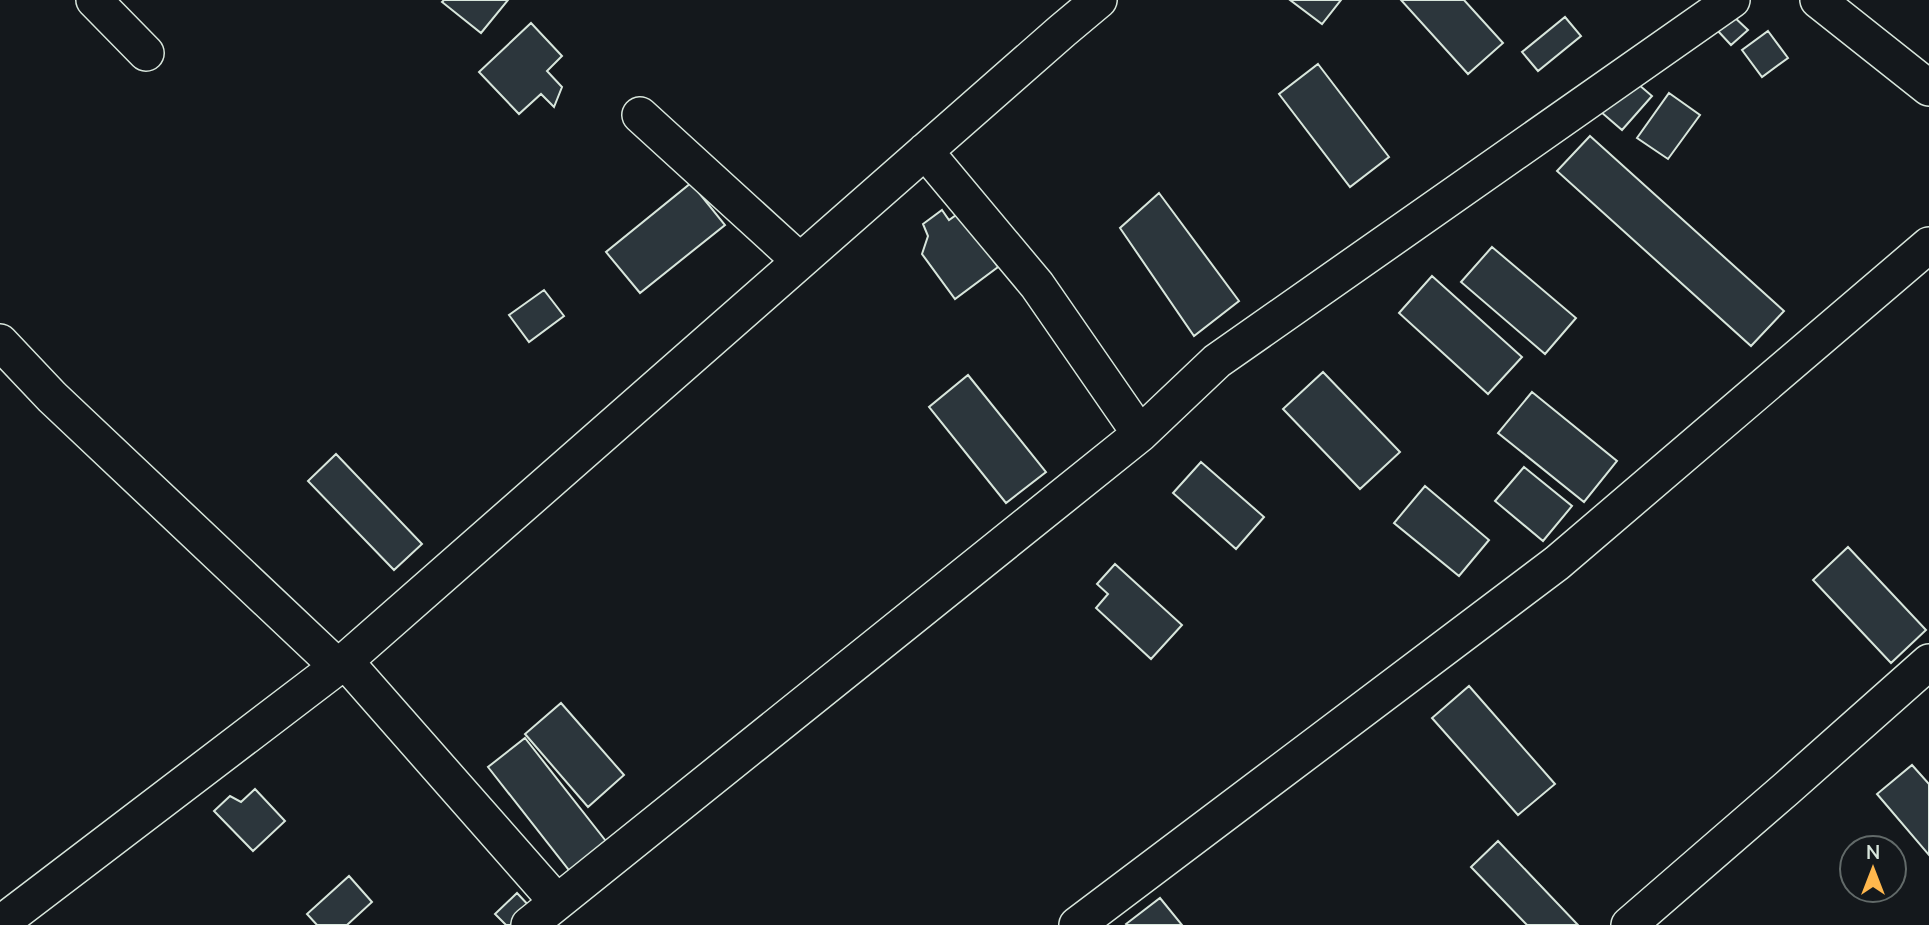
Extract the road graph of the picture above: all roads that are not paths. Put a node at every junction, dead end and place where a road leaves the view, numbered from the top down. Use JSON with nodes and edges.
{"nodes":[{"id":1,"x":94,"y":0,"type":"edge"},
{"id":2,"x":1099,"y":0,"type":"edge"},
{"id":3,"x":1732,"y":0,"type":"edge"},
{"id":4,"x":1818,"y":0,"type":"edge"},
{"id":5,"x":146,"y":53,"type":"dead end"},
{"id":6,"x":1929,"y":88,"type":"edge"},
{"id":7,"x":640,"y":115,"type":"dead end"},
{"id":8,"x":925,"y":151,"type":"junction"},
{"id":9,"x":1929,"y":245,"type":"edge"},
{"id":10,"x":800,"y":261,"type":"junction"},
{"id":11,"x":0,"y":342,"type":"edge"},
{"id":12,"x":1140,"y":434,"type":"junction"},
{"id":13,"x":1929,"y":662,"type":"edge"},
{"id":14,"x":342,"y":664,"type":"junction"},
{"id":15,"x":557,"y":902,"type":"junction"},
{"id":16,"x":0,"y":924,"type":"edge"},
{"id":17,"x":529,"y":925,"type":"edge"},
{"id":18,"x":1077,"y":925,"type":"edge"},
{"id":19,"x":1629,"y":925,"type":"edge"}],
"edges":[{"from":1,"to":5,"type":"street"},
{"from":2,"to":8,"type":"street"},
{"from":3,"to":12,"type":"street"},
{"from":4,"to":6,"type":"street"},
{"from":7,"to":10,"type":"street"},
{"from":8,"to":10,"type":"street"},
{"from":8,"to":12,"type":"street"},
{"from":9,"to":18,"type":"street"},
{"from":10,"to":14,"type":"street"},
{"from":11,"to":14,"type":"street"},
{"from":12,"to":15,"type":"street"},
{"from":13,"to":19,"type":"street"},
{"from":14,"to":15,"type":"street"},
{"from":14,"to":16,"type":"street"},
{"from":15,"to":17,"type":"street"}]}
